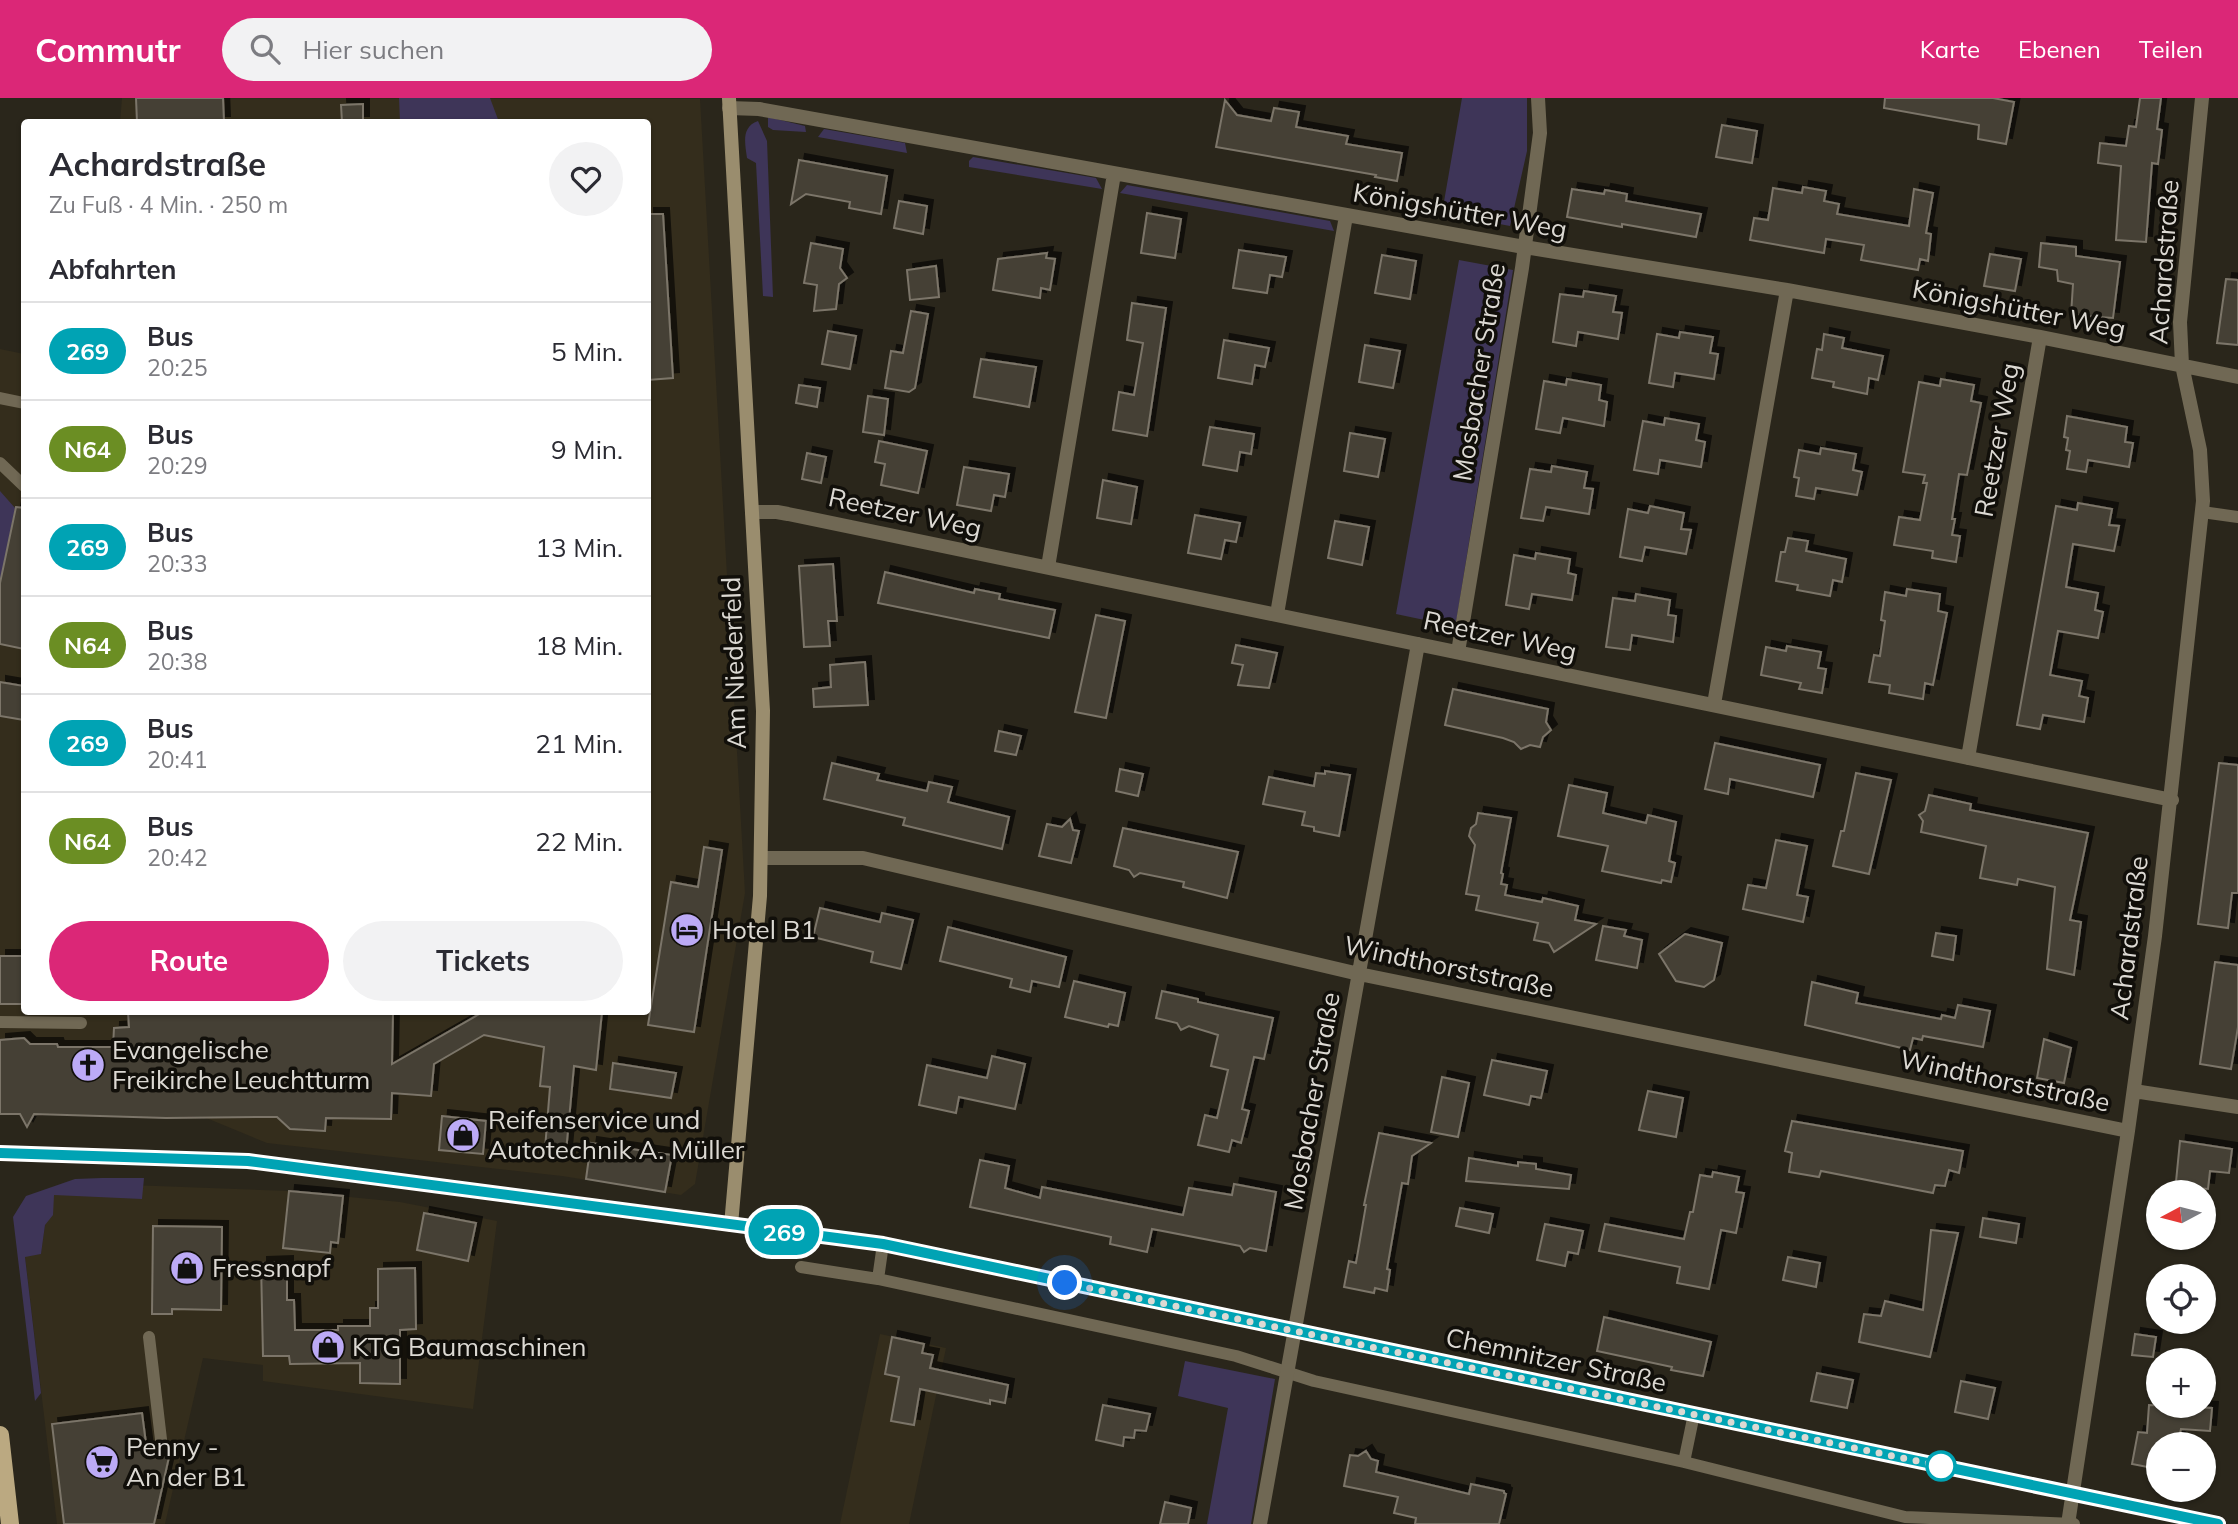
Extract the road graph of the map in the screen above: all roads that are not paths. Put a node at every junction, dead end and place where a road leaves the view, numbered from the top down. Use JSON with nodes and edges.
{"nodes":[{"id":1,"x":1538,"y":98,"type":"edge"},
{"id":2,"x":2202,"y":98,"type":"edge"},
{"id":3,"x":729,"y":103,"type":"edge"},
{"id":4,"x":1114,"y":174,"type":"junction"},
{"id":5,"x":1346,"y":216,"type":"junction"},
{"id":6,"x":1524,"y":247,"type":"junction"},
{"id":7,"x":1787,"y":290,"type":"junction"},
{"id":8,"x":2040,"y":337,"type":"junction"},
{"id":9,"x":2182,"y":365,"type":"junction"},
{"id":10,"x":2238,"y":377,"type":"edge"},
{"id":11,"x":0,"y":398,"type":"edge"},
{"id":12,"x":21,"y":402,"type":"edge"},
{"id":13,"x":0,"y":463,"type":"edge"},
{"id":14,"x":21,"y":483,"type":"edge"},
{"id":15,"x":752,"y":512,"type":"junction"},
{"id":16,"x":2202,"y":512,"type":"junction"},
{"id":17,"x":2238,"y":517,"type":"edge"},
{"id":18,"x":1048,"y":567,"type":"junction"},
{"id":19,"x":1277,"y":614,"type":"junction"},
{"id":20,"x":1418,"y":644,"type":"junction"},
{"id":21,"x":1458,"y":652,"type":"junction"},
{"id":22,"x":1714,"y":704,"type":"junction"},
{"id":23,"x":1968,"y":758,"type":"junction"},
{"id":24,"x":2172,"y":800,"type":"junction"},
{"id":25,"x":762,"y":858,"type":"junction"},
{"id":26,"x":1359,"y":974,"type":"junction"},
{"id":27,"x":0,"y":1022,"type":"edge"},
{"id":28,"x":81,"y":1023,"type":"dead end"},
{"id":29,"x":2134,"y":1091,"type":"junction"},
{"id":30,"x":2238,"y":1107,"type":"edge"},
{"id":31,"x":2128,"y":1131,"type":"junction"},
{"id":32,"x":0,"y":1153,"type":"edge"},
{"id":33,"x":732,"y":1225,"type":"junction"},
{"id":34,"x":883,"y":1244,"type":"junction"},
{"id":35,"x":801,"y":1267,"type":"dead end"},
{"id":36,"x":878,"y":1279,"type":"junction"},
{"id":37,"x":1296,"y":1331,"type":"junction"},
{"id":38,"x":149,"y":1337,"type":"dead end"},
{"id":39,"x":1286,"y":1372,"type":"junction"},
{"id":40,"x":1694,"y":1414,"type":"junction"},
{"id":41,"x":0,"y":1435,"type":"edge"},
{"id":42,"x":162,"y":1448,"type":"dead end"},
{"id":43,"x":1684,"y":1462,"type":"junction"},
{"id":44,"x":2073,"y":1493,"type":"junction"},
{"id":45,"x":10,"y":1524,"type":"edge"},
{"id":46,"x":1260,"y":1524,"type":"edge"},
{"id":47,"x":2070,"y":1524,"type":"edge"},
{"id":48,"x":2218,"y":1524,"type":"edge"}],
"edges":[{"from":1,"to":6,"type":"street","name":"Mosbacher Straße"},
{"from":2,"to":9,"type":"street","name":"Achardstraße"},
{"from":3,"to":4,"type":"street","name":"Königshütter Weg"},
{"from":3,"to":15,"type":"main road","name":"Am Niederfeld"},
{"from":4,"to":5,"type":"street","name":"Königshütter Weg"},
{"from":4,"to":18,"type":"street"},
{"from":5,"to":6,"type":"street","name":"Königshütter Weg"},
{"from":5,"to":19,"type":"street"},
{"from":6,"to":7,"type":"street","name":"Königshütter Weg"},
{"from":6,"to":21,"type":"street","name":"Mosbacher Straße"},
{"from":7,"to":8,"type":"street","name":"Königshütter Weg"},
{"from":7,"to":22,"type":"street"},
{"from":8,"to":9,"type":"street","name":"Königshütter Weg"},
{"from":8,"to":23,"type":"street","name":"Reetzer Weg"},
{"from":9,"to":10,"type":"street","name":"Königshütter Weg"},
{"from":9,"to":16,"type":"street","name":"Achardstraße"},
{"from":11,"to":12,"type":"lane"},
{"from":13,"to":14,"type":"lane"},
{"from":15,"to":18,"type":"street","name":"Reetzer Weg"},
{"from":15,"to":25,"type":"main road","name":"Am Niederfeld"},
{"from":16,"to":17,"type":"lane"},
{"from":16,"to":24,"type":"street","name":"Achardstraße"},
{"from":18,"to":19,"type":"street","name":"Reetzer Weg"},
{"from":19,"to":20,"type":"street","name":"Reetzer Weg"},
{"from":20,"to":21,"type":"street","name":"Reetzer Weg"},
{"from":20,"to":26,"type":"street","name":"Mosbacher Straße"},
{"from":21,"to":22,"type":"street","name":"Reetzer Weg"},
{"from":22,"to":23,"type":"street","name":"Reetzer Weg"},
{"from":23,"to":24,"type":"street","name":"Reetzer Weg"},
{"from":24,"to":29,"type":"street","name":"Achardstraße"},
{"from":25,"to":26,"type":"street","name":"Windthorststraße"},
{"from":25,"to":33,"type":"main road","name":"Am Niederfeld"},
{"from":26,"to":31,"type":"street","name":"Windthorststraße"},
{"from":26,"to":37,"type":"street","name":"Mosbacher Straße"},
{"from":27,"to":28,"type":"lane"},
{"from":29,"to":30,"type":"street"},
{"from":29,"to":31,"type":"street","name":"Achardstraße"},
{"from":31,"to":44,"type":"street","name":"Achardstraße"},
{"from":32,"to":33,"type":"main road","name":"Chemnitzer Straße"},
{"from":33,"to":34,"type":"main road","name":"Chemnitzer Straße"},
{"from":34,"to":36,"type":"lane"},
{"from":34,"to":37,"type":"main road","name":"Chemnitzer Straße"},
{"from":35,"to":36,"type":"lane"},
{"from":36,"to":39,"type":"lane"},
{"from":37,"to":39,"type":"street","name":"Mosbacher Straße"},
{"from":37,"to":40,"type":"main road","name":"Chemnitzer Straße"},
{"from":38,"to":42,"type":"lane"},
{"from":39,"to":43,"type":"lane"},
{"from":39,"to":46,"type":"street","name":"Mosbacher Straße"},
{"from":40,"to":43,"type":"lane"},
{"from":40,"to":44,"type":"main road","name":"Chemnitzer Straße"},
{"from":41,"to":45,"type":"main road"},
{"from":43,"to":47,"type":"lane"},
{"from":44,"to":47,"type":"street","name":"Achardstraße"},
{"from":44,"to":48,"type":"main road","name":"Chemnitzer Straße"}]}
